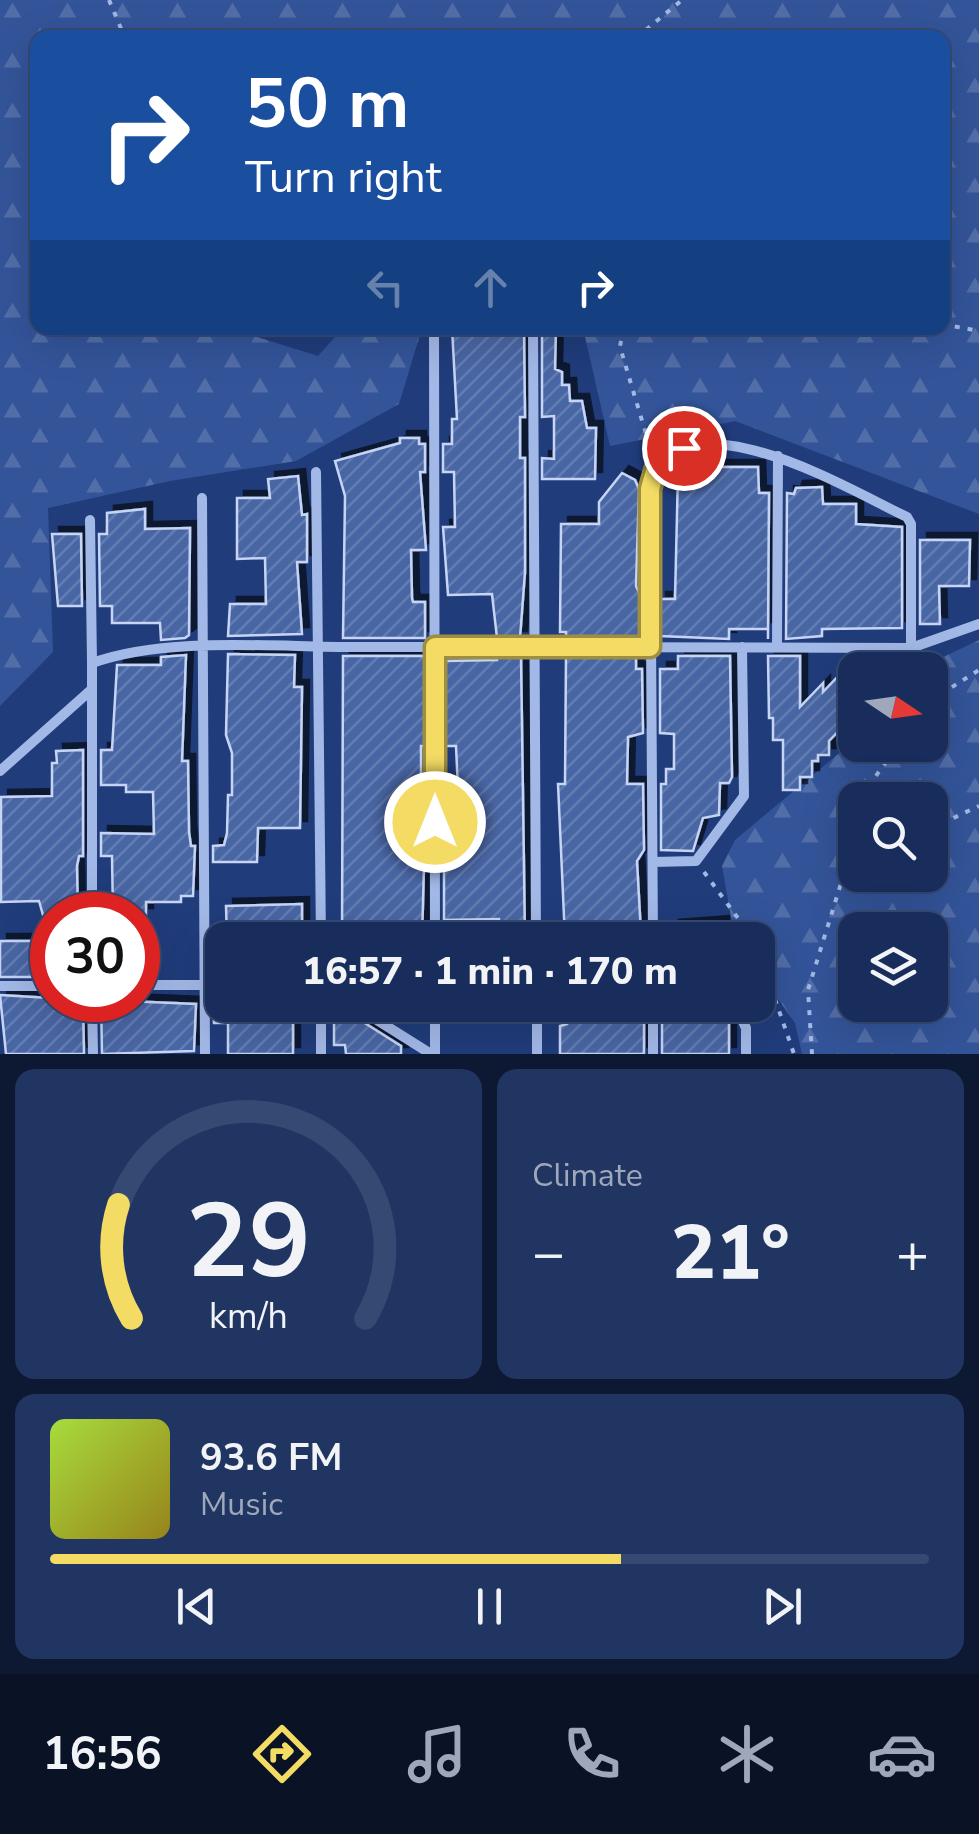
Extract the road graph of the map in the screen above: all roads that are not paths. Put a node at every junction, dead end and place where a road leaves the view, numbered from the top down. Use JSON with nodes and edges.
{"nodes":[{"id":1,"x":434,"y":335,"type":"edge"},
{"id":2,"x":533,"y":335,"type":"edge"},
{"id":3,"x":778,"y":456,"type":"junction"},
{"id":4,"x":316,"y":472,"type":"dead end"},
{"id":5,"x":202,"y":498,"type":"dead end"},
{"id":6,"x":90,"y":520,"type":"dead end"},
{"id":7,"x":979,"y":624,"type":"edge"},
{"id":8,"x":435,"y":647,"type":"junction"},
{"id":9,"x":650,"y":647,"type":"junction"},
{"id":10,"x":742,"y":647,"type":"junction"},
{"id":11,"x":777,"y":647,"type":"junction"},
{"id":12,"x":202,"y":648,"type":"junction"},
{"id":13,"x":318,"y":648,"type":"junction"},
{"id":14,"x":535,"y":648,"type":"junction"},
{"id":15,"x":911,"y":648,"type":"junction"},
{"id":16,"x":92,"y":663,"type":"junction"},
{"id":17,"x":92,"y":690,"type":"junction"},
{"id":18,"x":0,"y":771,"type":"edge"},
{"id":19,"x":652,"y":862,"type":"junction"},
{"id":20,"x":92,"y":892,"type":"edge"},
{"id":21,"x":320,"y":922,"type":"edge"},
{"id":22,"x":435,"y":922,"type":"edge"},
{"id":23,"x":536,"y":922,"type":"edge"},
{"id":24,"x":653,"y":922,"type":"edge"},
{"id":25,"x":160,"y":985,"type":"edge"},
{"id":26,"x":204,"y":985,"type":"junction"},
{"id":27,"x":0,"y":986,"type":"edge"},
{"id":28,"x":30,"y":986,"type":"edge"},
{"id":29,"x":92,"y":1022,"type":"edge"},
{"id":30,"x":321,"y":1022,"type":"edge"},
{"id":31,"x":381,"y":1022,"type":"edge"},
{"id":32,"x":434,"y":1022,"type":"edge"},
{"id":33,"x":537,"y":1022,"type":"edge"},
{"id":34,"x":653,"y":1022,"type":"edge"},
{"id":35,"x":743,"y":1022,"type":"edge"},
{"id":36,"x":93,"y":1054,"type":"edge"},
{"id":37,"x":204,"y":1054,"type":"edge"},
{"id":38,"x":321,"y":1054,"type":"edge"},
{"id":39,"x":433,"y":1054,"type":"edge"},
{"id":40,"x":537,"y":1054,"type":"edge"},
{"id":41,"x":653,"y":1054,"type":"edge"},
{"id":42,"x":746,"y":1054,"type":"edge"}],
"edges":[{"from":1,"to":8,"type":"street"},
{"from":2,"to":14,"type":"street"},
{"from":3,"to":9,"type":"street"},
{"from":3,"to":11,"type":"street"},
{"from":3,"to":15,"type":"street"},
{"from":4,"to":13,"type":"street"},
{"from":5,"to":12,"type":"street"},
{"from":6,"to":16,"type":"street"},
{"from":7,"to":15,"type":"street"},
{"from":8,"to":13,"type":"street"},
{"from":8,"to":14,"type":"street"},
{"from":8,"to":22,"type":"street"},
{"from":9,"to":10,"type":"street"},
{"from":9,"to":14,"type":"street"},
{"from":9,"to":19,"type":"street"},
{"from":10,"to":11,"type":"street"},
{"from":10,"to":19,"type":"street"},
{"from":11,"to":15,"type":"street"},
{"from":12,"to":13,"type":"street"},
{"from":12,"to":16,"type":"street"},
{"from":12,"to":26,"type":"street"},
{"from":13,"to":21,"type":"street"},
{"from":14,"to":23,"type":"street"},
{"from":16,"to":17,"type":"street"},
{"from":17,"to":18,"type":"street"},
{"from":17,"to":20,"type":"street"},
{"from":19,"to":24,"type":"street"},
{"from":25,"to":26,"type":"street"},
{"from":26,"to":37,"type":"street"},
{"from":27,"to":28,"type":"street"},
{"from":29,"to":36,"type":"street"},
{"from":30,"to":38,"type":"street"},
{"from":31,"to":39,"type":"street"},
{"from":32,"to":39,"type":"street"},
{"from":33,"to":40,"type":"street"},
{"from":34,"to":41,"type":"street"},
{"from":35,"to":42,"type":"street"}]}
